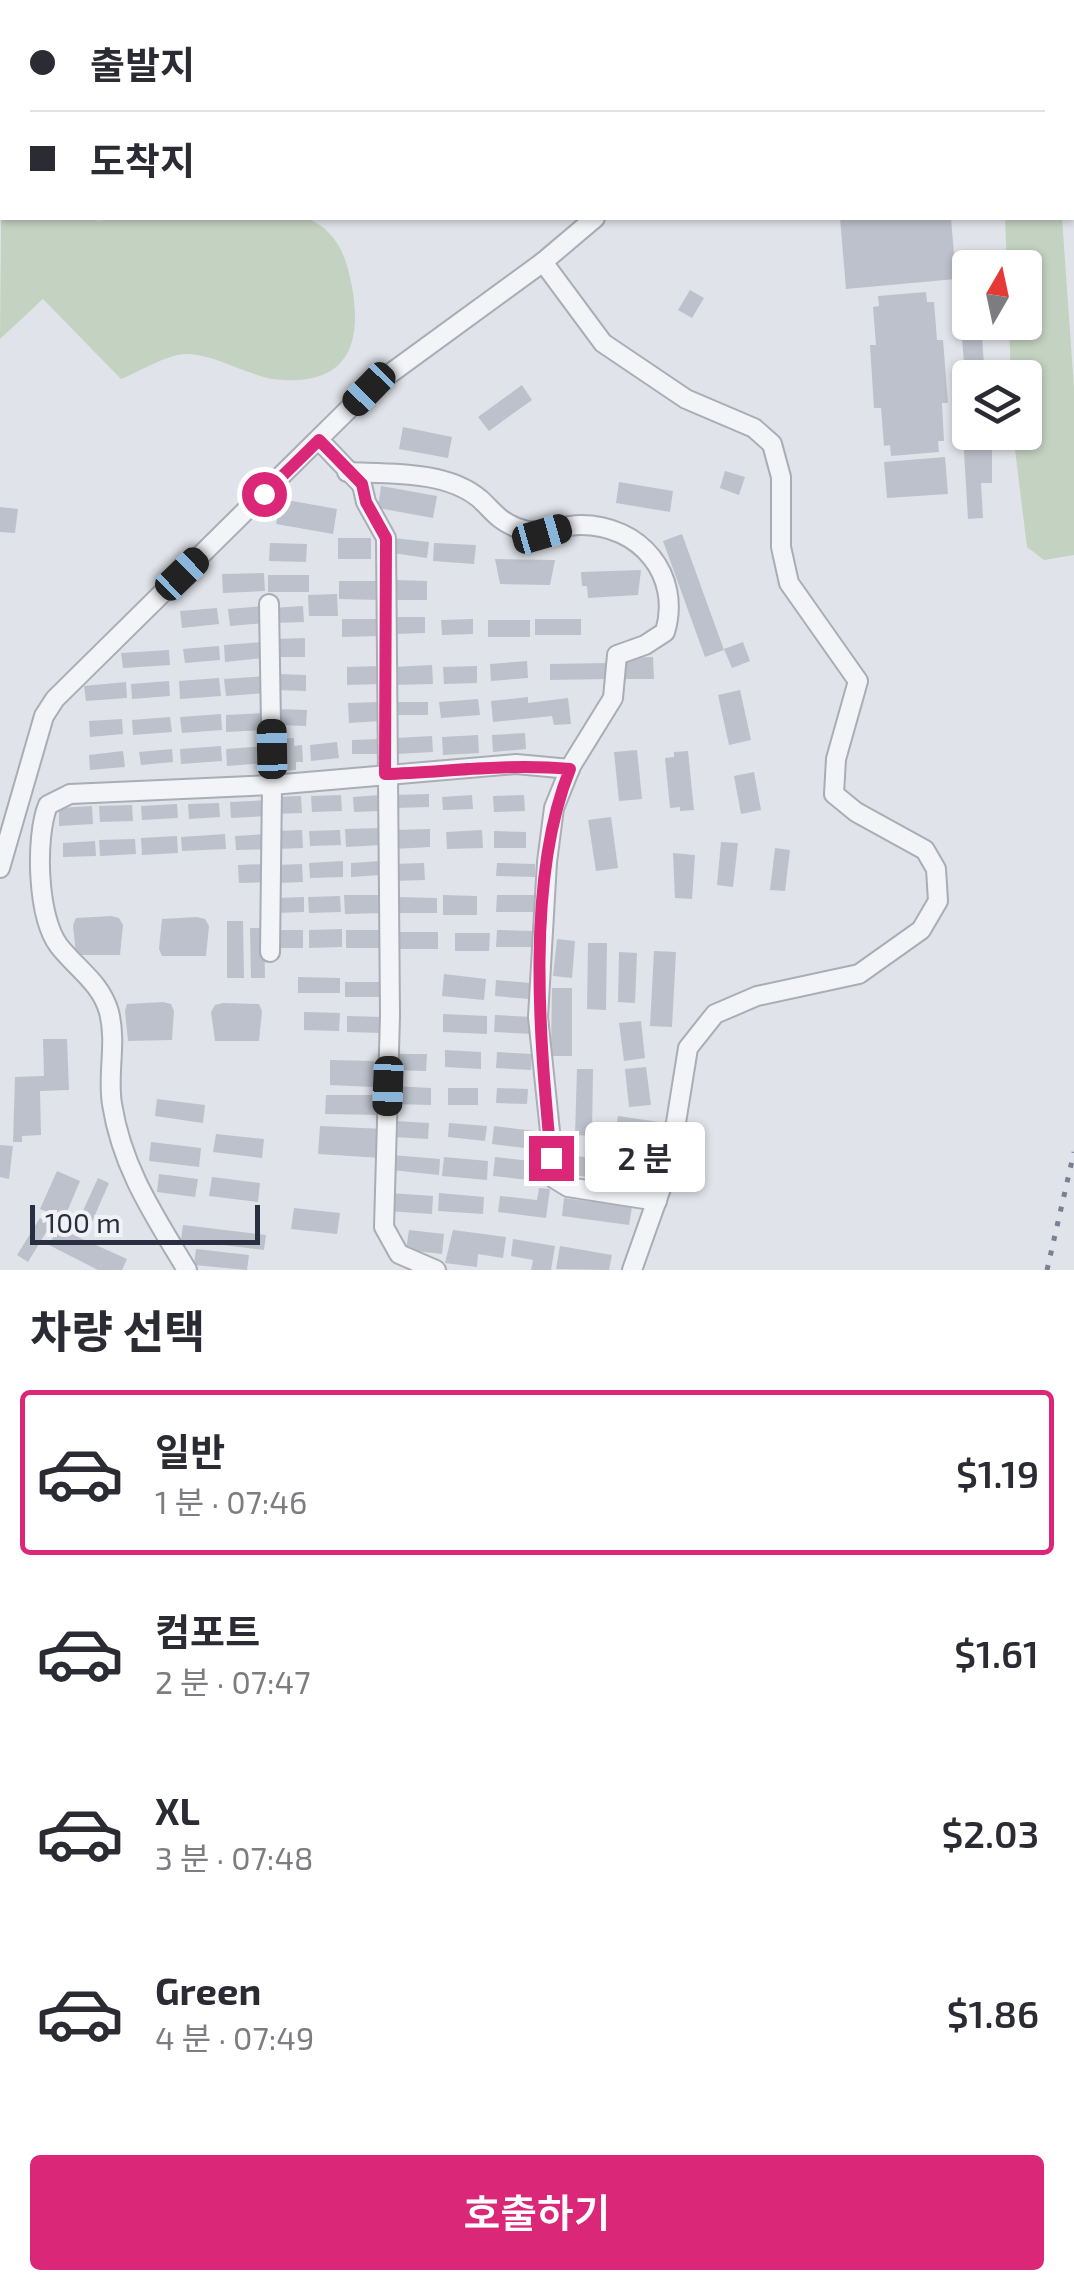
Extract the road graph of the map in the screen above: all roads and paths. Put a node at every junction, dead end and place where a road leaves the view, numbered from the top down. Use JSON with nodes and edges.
{"nodes":[{"id":1,"x":593,"y":220,"type":"edge"},
{"id":2,"x":544,"y":262,"type":"junction"},
{"id":3,"x":319,"y":440,"type":"junction"},
{"id":4,"x":347,"y":472,"type":"junction"},
{"id":5,"x":268,"y":604,"type":"dead end"},
{"id":6,"x":570,"y":769,"type":"junction"},
{"id":7,"x":385,"y":774,"type":"junction"},
{"id":8,"x":272,"y":785,"type":"junction"},
{"id":9,"x":0,"y":868,"type":"edge"},
{"id":10,"x":270,"y":952,"type":"dead end"},
{"id":11,"x":657,"y":1201,"type":"junction"},
{"id":12,"x":187,"y":1270,"type":"edge"},
{"id":13,"x":436,"y":1270,"type":"edge"},
{"id":14,"x":632,"y":1270,"type":"edge"}],
"edges":[{"from":1,"to":2,"type":"street"},
{"from":2,"to":3,"type":"street"},
{"from":2,"to":11,"type":"street"},
{"from":3,"to":4,"type":"street"},
{"from":3,"to":9,"type":"street"},
{"from":4,"to":6,"type":"street"},
{"from":4,"to":7,"type":"street"},
{"from":5,"to":8,"type":"street"},
{"from":6,"to":7,"type":"street"},
{"from":6,"to":11,"type":"street"},
{"from":7,"to":8,"type":"street"},
{"from":7,"to":13,"type":"street"},
{"from":8,"to":10,"type":"street"},
{"from":8,"to":12,"type":"street"},
{"from":11,"to":14,"type":"street"}]}
